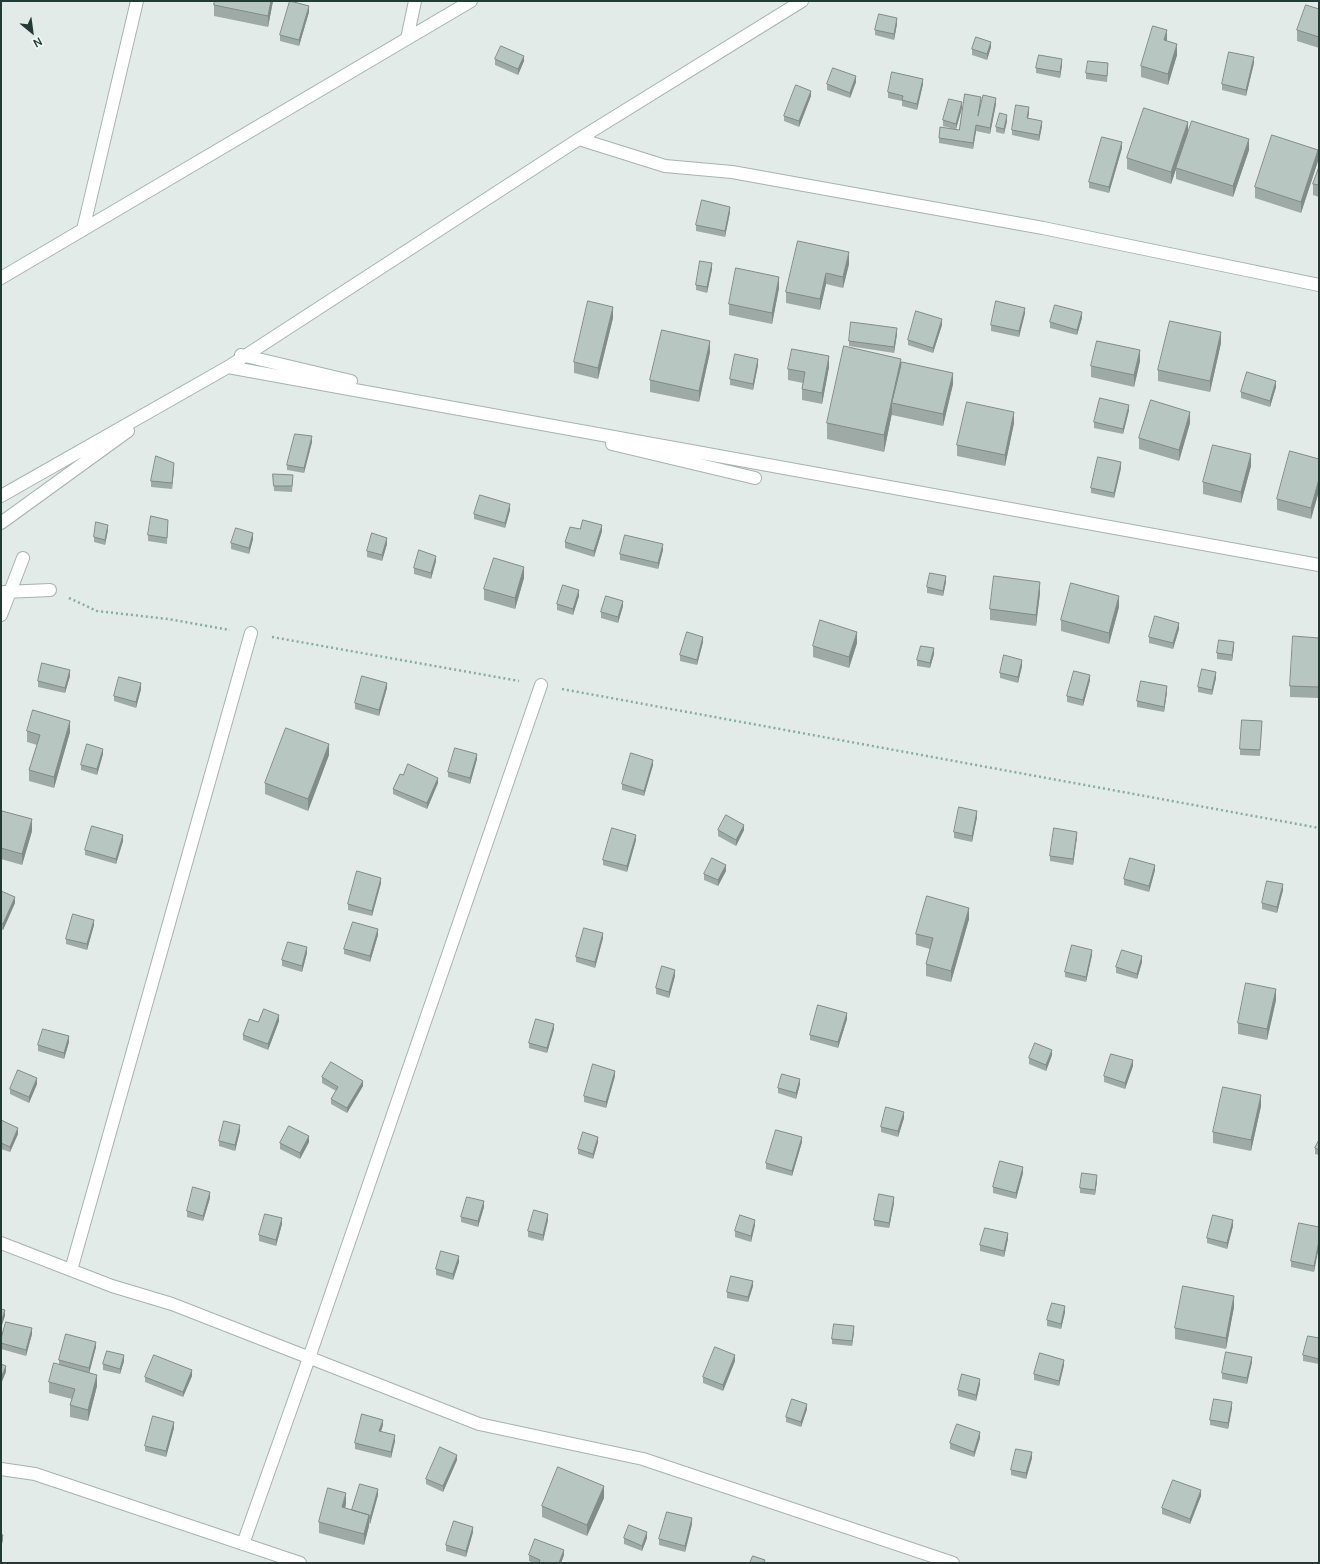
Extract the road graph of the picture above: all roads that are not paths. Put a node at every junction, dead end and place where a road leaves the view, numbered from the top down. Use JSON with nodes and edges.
{"nodes":[{"id":1,"x":137,"y":1,"type":"edge"},
{"id":2,"x":415,"y":1,"type":"edge"},
{"id":3,"x":471,"y":1,"type":"edge"},
{"id":4,"x":802,"y":1,"type":"edge"},
{"id":5,"x":406,"y":39,"type":"junction"},
{"id":6,"x":579,"y":139,"type":"junction"},
{"id":7,"x":83,"y":230,"type":"junction"},
{"id":8,"x":1,"y":278,"type":"edge"},
{"id":9,"x":1319,"y":285,"type":"edge"},
{"id":10,"x":228,"y":366,"type":"junction"},
{"id":11,"x":755,"y":478,"type":"dead end"},
{"id":12,"x":1,"y":496,"type":"edge"},
{"id":13,"x":1,"y":523,"type":"edge"},
{"id":14,"x":23,"y":558,"type":"dead end"},
{"id":15,"x":1319,"y":565,"type":"edge"},
{"id":16,"x":50,"y":590,"type":"road end"},
{"id":17,"x":1,"y":592,"type":"edge"},
{"id":18,"x":1,"y":615,"type":"edge"},
{"id":19,"x":251,"y":633,"type":"road end"},
{"id":20,"x":541,"y":685,"type":"road end"},
{"id":21,"x":1,"y":1243,"type":"edge"},
{"id":22,"x":71,"y":1270,"type":"junction"},
{"id":23,"x":309,"y":1358,"type":"junction"},
{"id":24,"x":1,"y":1469,"type":"edge"},
{"id":25,"x":243,"y":1544,"type":"junction"},
{"id":26,"x":300,"y":1563,"type":"edge"},
{"id":27,"x":953,"y":1563,"type":"edge"}],
"edges":[{"from":1,"to":7,"type":"street"},
{"from":2,"to":5,"type":"street"},
{"from":3,"to":5,"type":"street"},
{"from":4,"to":6,"type":"street"},
{"from":5,"to":7,"type":"street"},
{"from":6,"to":9,"type":"street"},
{"from":6,"to":10,"type":"street"},
{"from":7,"to":8,"type":"street"},
{"from":10,"to":12,"type":"street"},
{"from":10,"to":15,"type":"street"},
{"from":11,"to":13,"type":"street"},
{"from":14,"to":18,"type":"street"},
{"from":16,"to":17,"type":"street"},
{"from":19,"to":22,"type":"street"},
{"from":20,"to":23,"type":"street"},
{"from":21,"to":22,"type":"street"},
{"from":22,"to":23,"type":"street"},
{"from":23,"to":25,"type":"street"},
{"from":23,"to":27,"type":"street"},
{"from":24,"to":25,"type":"street"},
{"from":25,"to":26,"type":"street"}]}
